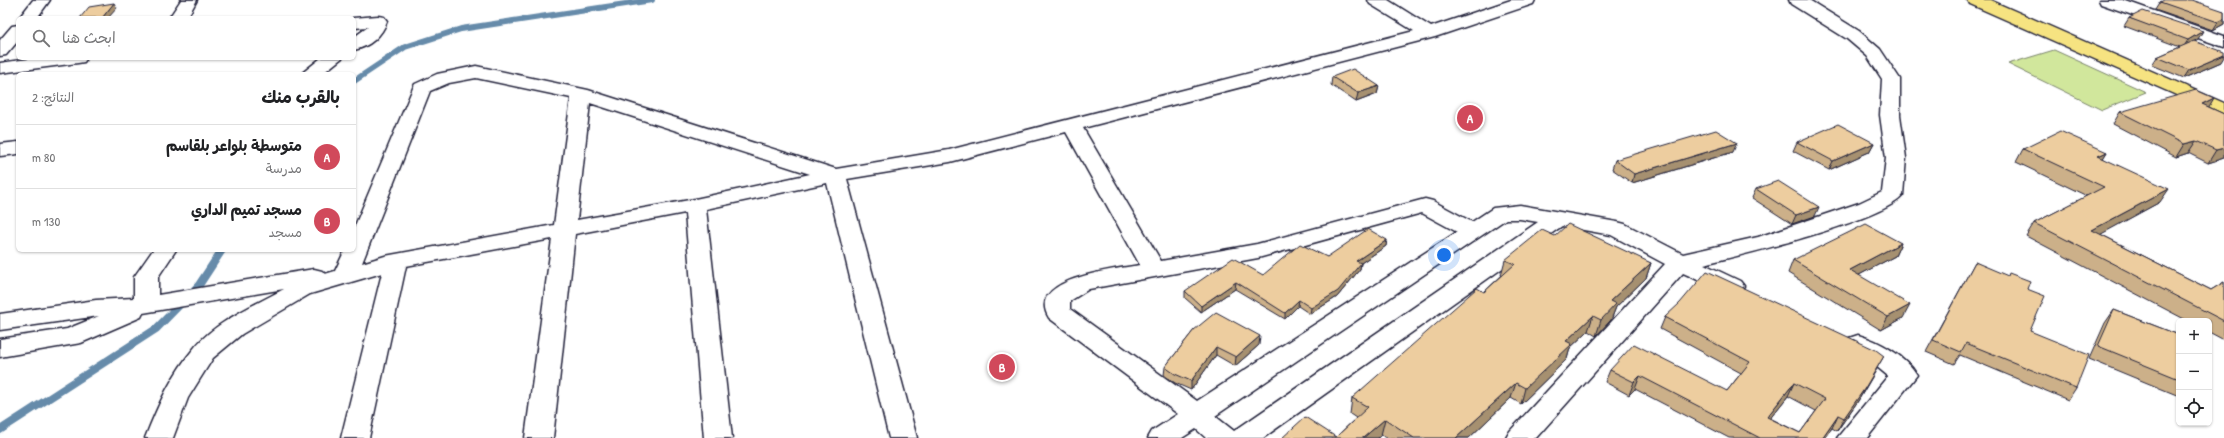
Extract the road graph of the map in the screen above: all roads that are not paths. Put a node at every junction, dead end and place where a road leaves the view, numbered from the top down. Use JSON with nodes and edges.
{"nodes":[{"id":1,"x":42,"y":0,"type":"edge"},
{"id":2,"x":189,"y":0,"type":"edge"},
{"id":3,"x":1376,"y":0,"type":"edge"},
{"id":4,"x":1527,"y":0,"type":"edge"},
{"id":5,"x":1797,"y":0,"type":"edge"},
{"id":6,"x":1976,"y":0,"type":"edge"},
{"id":7,"x":2106,"y":0,"type":"edge"},
{"id":8,"x":30,"y":16,"type":"edge"},
{"id":9,"x":179,"y":16,"type":"edge"},
{"id":10,"x":356,"y":23,"type":"edge"},
{"id":11,"x":16,"y":32,"type":"edge"},
{"id":12,"x":1429,"y":33,"type":"junction"},
{"id":13,"x":2219,"y":36,"type":"edge"},
{"id":14,"x":356,"y":44,"type":"edge"},
{"id":15,"x":0,"y":52,"type":"edge"},
{"id":16,"x":62,"y":60,"type":"edge"},
{"id":17,"x":330,"y":60,"type":"edge"},
{"id":18,"x":0,"y":68,"type":"edge"},
{"id":19,"x":313,"y":72,"type":"edge"},
{"id":20,"x":581,"y":94,"type":"junction"},
{"id":21,"x":2224,"y":110,"type":"edge"},
{"id":22,"x":1072,"y":125,"type":"junction"},
{"id":23,"x":16,"y":148,"type":"edge"},
{"id":24,"x":0,"y":150,"type":"edge"},
{"id":25,"x":835,"y":175,"type":"junction"},
{"id":26,"x":695,"y":205,"type":"junction"},
{"id":27,"x":1557,"y":219,"type":"junction"},
{"id":28,"x":564,"y":230,"type":"junction"},
{"id":29,"x":1474,"y":232,"type":"junction"},
{"id":30,"x":356,"y":250,"type":"edge"},
{"id":31,"x":164,"y":252,"type":"edge"},
{"id":32,"x":355,"y":252,"type":"edge"},
{"id":33,"x":396,"y":261,"type":"junction"},
{"id":34,"x":1680,"y":262,"type":"junction"},
{"id":35,"x":1155,"y":271,"type":"junction"},
{"id":36,"x":346,"y":274,"type":"junction"},
{"id":37,"x":1752,"y":295,"type":"edge"},
{"id":38,"x":146,"y":305,"type":"junction"},
{"id":39,"x":0,"y":322,"type":"edge"},
{"id":40,"x":1838,"y":335,"type":"edge"},
{"id":41,"x":0,"y":348,"type":"edge"},
{"id":42,"x":1197,"y":415,"type":"junction"},
{"id":43,"x":1862,"y":435,"type":"edge"},
{"id":44,"x":898,"y":437,"type":"edge"},
{"id":45,"x":160,"y":438,"type":"edge"},
{"id":46,"x":354,"y":438,"type":"edge"},
{"id":47,"x":539,"y":438,"type":"edge"},
{"id":48,"x":718,"y":438,"type":"edge"},
{"id":49,"x":1162,"y":438,"type":"edge"},
{"id":50,"x":1224,"y":438,"type":"edge"},
{"id":51,"x":1243,"y":438,"type":"edge"},
{"id":52,"x":1520,"y":438,"type":"edge"}],
"edges":[{"from":1,"to":8,"type":"street"},
{"from":2,"to":9,"type":"street"},
{"from":3,"to":12,"type":"street"},
{"from":4,"to":12,"type":"street"},
{"from":5,"to":34,"type":"street"},
{"from":6,"to":21,"type":"main road"},
{"from":7,"to":13,"type":"street"},
{"from":10,"to":14,"type":"street"},
{"from":11,"to":15,"type":"street"},
{"from":12,"to":22,"type":"street"},
{"from":16,"to":18,"type":"street"},
{"from":17,"to":19,"type":"street"},
{"from":20,"to":25,"type":"street"},
{"from":20,"to":28,"type":"street"},
{"from":20,"to":30,"type":"street"},
{"from":22,"to":25,"type":"street"},
{"from":22,"to":35,"type":"street"},
{"from":23,"to":24,"type":"street"},
{"from":25,"to":26,"type":"street"},
{"from":25,"to":44,"type":"street"},
{"from":26,"to":28,"type":"street"},
{"from":26,"to":48,"type":"street"},
{"from":27,"to":29,"type":"street"},
{"from":27,"to":34,"type":"street"},
{"from":27,"to":51,"type":"street"},
{"from":28,"to":33,"type":"street"},
{"from":28,"to":47,"type":"street"},
{"from":29,"to":35,"type":"street"},
{"from":29,"to":42,"type":"street"},
{"from":31,"to":38,"type":"street"},
{"from":32,"to":36,"type":"street"},
{"from":33,"to":36,"type":"street"},
{"from":33,"to":46,"type":"street"},
{"from":34,"to":37,"type":"street"},
{"from":34,"to":52,"type":"street"},
{"from":35,"to":42,"type":"street"},
{"from":36,"to":38,"type":"street"},
{"from":36,"to":45,"type":"street"},
{"from":38,"to":39,"type":"street"},
{"from":38,"to":41,"type":"street"},
{"from":40,"to":43,"type":"street"},
{"from":42,"to":49,"type":"street"},
{"from":42,"to":50,"type":"street"}]}
